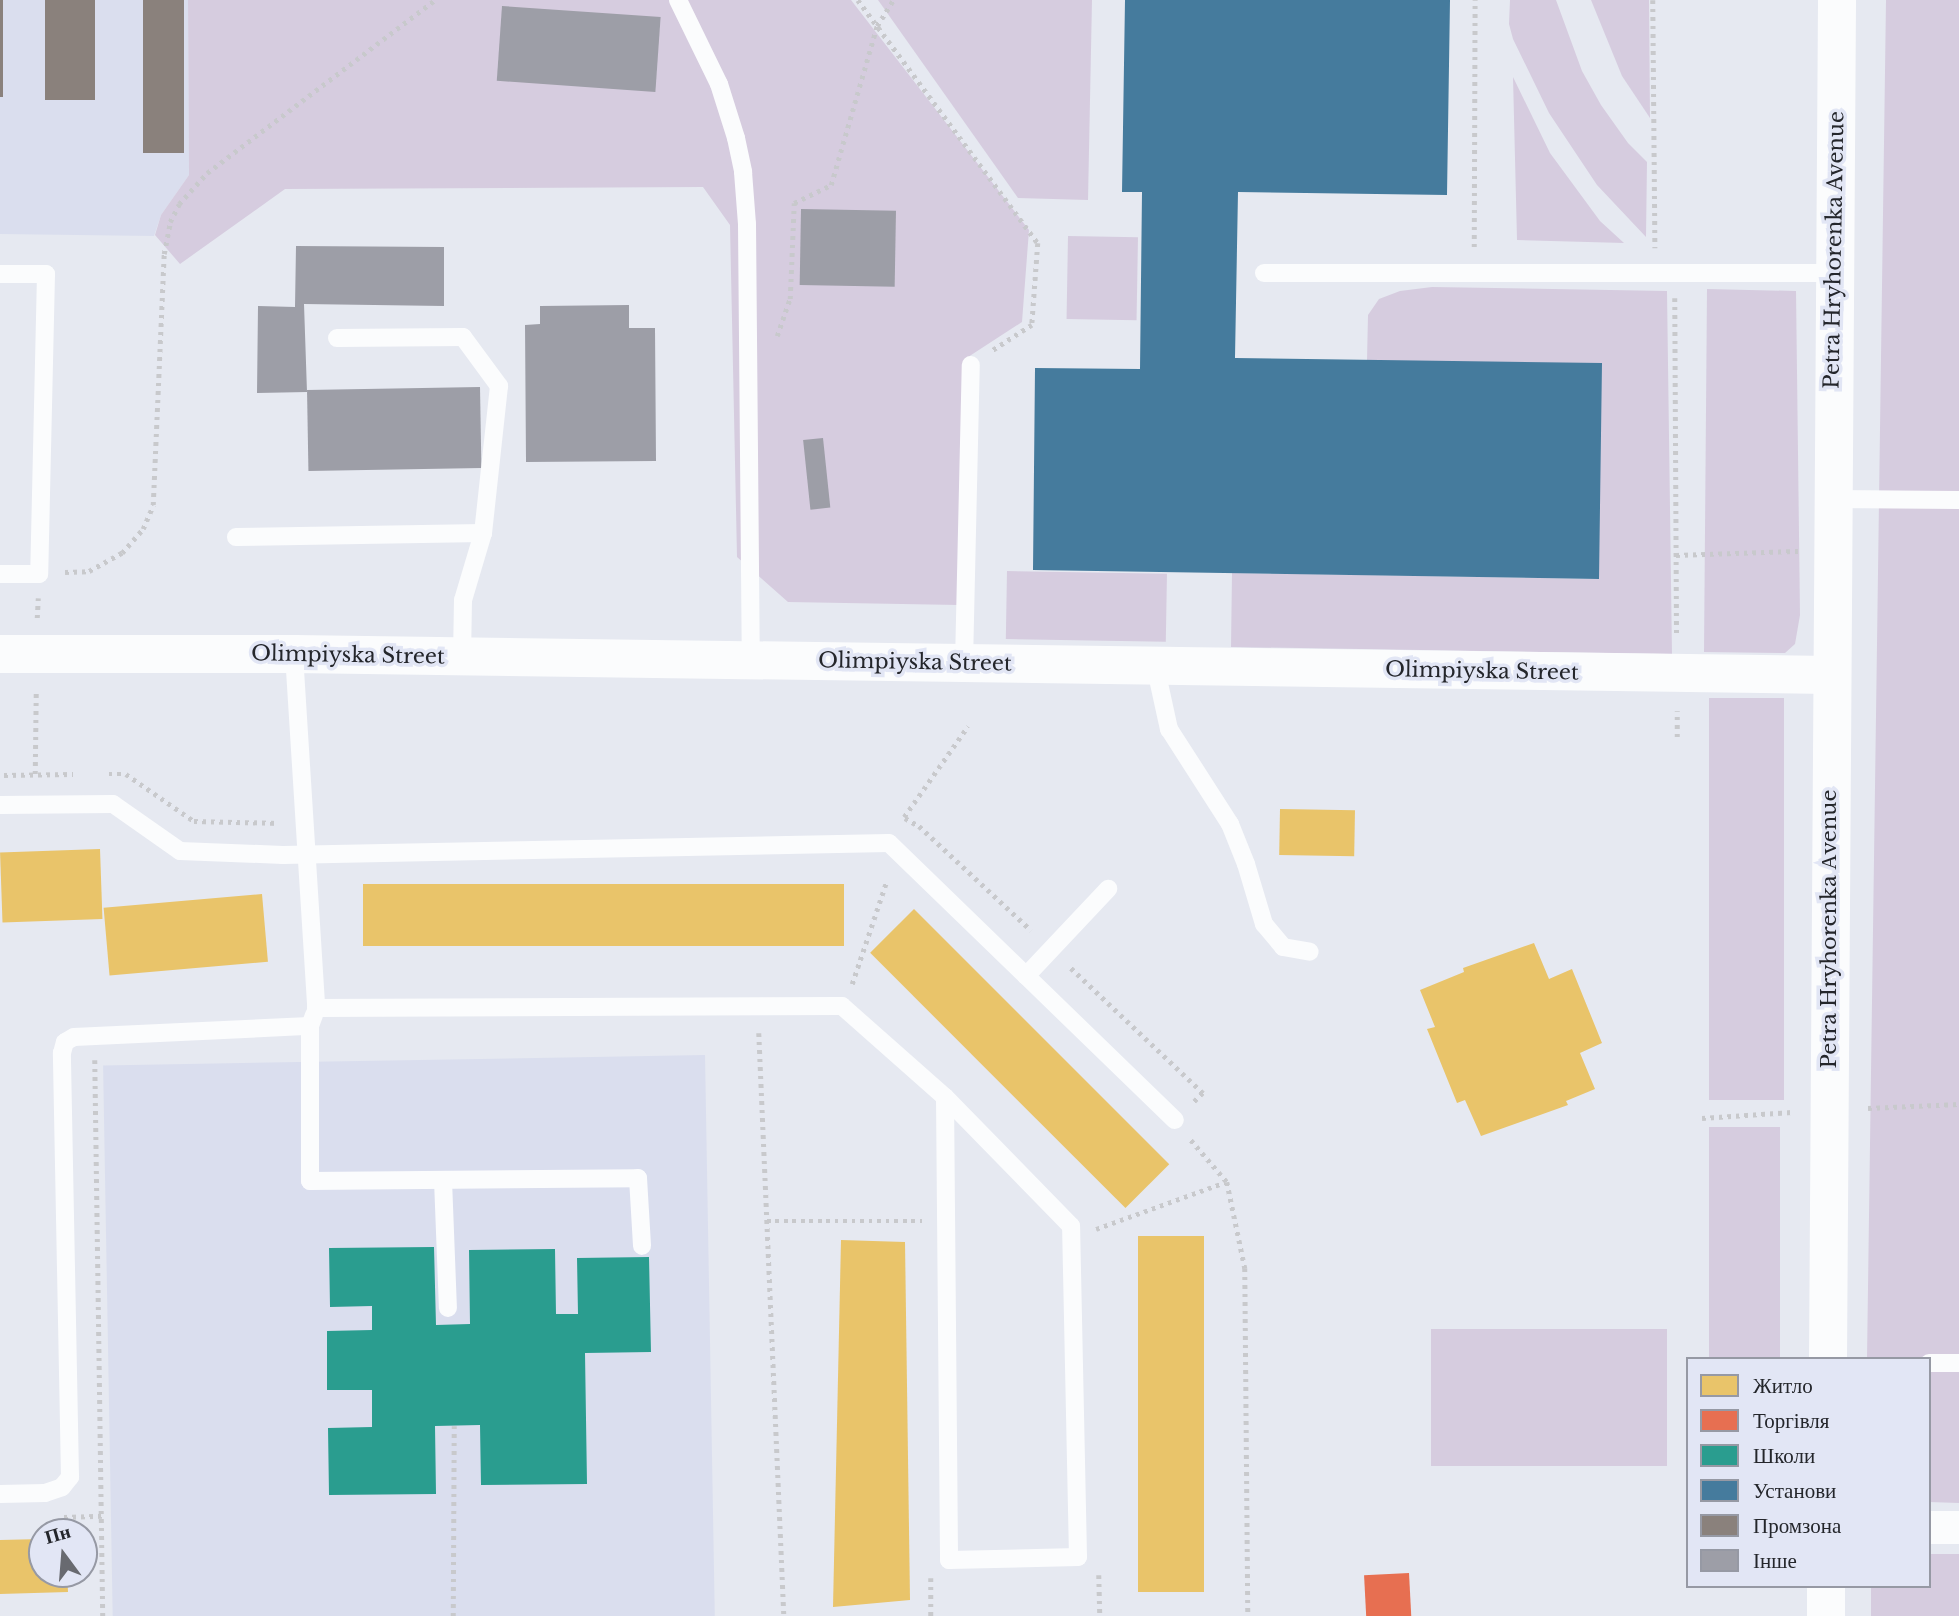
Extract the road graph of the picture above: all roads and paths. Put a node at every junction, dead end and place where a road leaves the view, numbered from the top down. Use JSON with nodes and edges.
{"nodes":[{"id":1,"x":435,"y":0,"type":"edge"},
{"id":2,"x":678,"y":0,"type":"edge"},
{"id":3,"x":858,"y":0,"type":"edge"},
{"id":4,"x":893,"y":0,"type":"edge"},
{"id":5,"x":1475,"y":0,"type":"edge"},
{"id":6,"x":1653,"y":0,"type":"edge"},
{"id":7,"x":1837,"y":0,"type":"edge"},
{"id":8,"x":877,"y":26,"type":"junction"},
{"id":9,"x":1488,"y":249,"type":"dead end"},
{"id":10,"x":1641,"y":250,"type":"dead end"},
{"id":11,"x":1655,"y":250,"type":"junction"},
{"id":12,"x":1264,"y":272,"type":"dead end"},
{"id":13,"x":1675,"y":273,"type":"junction"},
{"id":14,"x":1834,"y":273,"type":"junction"},
{"id":15,"x":0,"y":274,"type":"edge"},
{"id":16,"x":337,"y":338,"type":"dead end"},
{"id":17,"x":772,"y":349,"type":"dead end"},
{"id":18,"x":971,"y":365,"type":"joint"},
{"id":19,"x":1832,"y":499,"type":"junction"},
{"id":20,"x":1959,"y":499,"type":"edge"},
{"id":21,"x":483,"y":533,"type":"junction"},
{"id":22,"x":236,"y":537,"type":"dead end"},
{"id":23,"x":1803,"y":551,"type":"dead end"},
{"id":24,"x":1676,"y":555,"type":"junction"},
{"id":25,"x":0,"y":574,"type":"edge"},
{"id":26,"x":39,"y":574,"type":"junction"},
{"id":27,"x":1677,"y":621,"type":"dead end"},
{"id":28,"x":0,"y":654,"type":"edge"},
{"id":29,"x":294,"y":654,"type":"junction"},
{"id":30,"x":462,"y":656,"type":"junction"},
{"id":31,"x":751,"y":659,"type":"junction"},
{"id":32,"x":964,"y":663,"type":"junction"},
{"id":33,"x":1155,"y":665,"type":"junction"},
{"id":34,"x":1830,"y":675,"type":"junction"},
{"id":35,"x":36,"y":711,"type":"dead end"},
{"id":36,"x":968,"y":726,"type":"dead end"},
{"id":37,"x":35,"y":774,"type":"dead end"},
{"id":38,"x":0,"y":805,"type":"edge"},
{"id":39,"x":281,"y":809,"type":"dead end"},
{"id":40,"x":894,"y":817,"type":"dead end"},
{"id":41,"x":904,"y":817,"type":"junction"},
{"id":42,"x":283,"y":855,"type":"junction"},
{"id":43,"x":305,"y":856,"type":"junction"},
{"id":44,"x":1108,"y":889,"type":"dead end"},
{"id":45,"x":1052,"y":949,"type":"junction"},
{"id":46,"x":1310,"y":952,"type":"dead end"},
{"id":47,"x":1026,"y":976,"type":"junction"},
{"id":48,"x":840,"y":987,"type":"dead end"},
{"id":49,"x":862,"y":990,"type":"dead end"},
{"id":50,"x":758,"y":1004,"type":"junction"},
{"id":51,"x":313,"y":1017,"type":"junction"},
{"id":52,"x":94,"y":1036,"type":"junction"},
{"id":53,"x":945,"y":1097,"type":"junction"},
{"id":54,"x":1175,"y":1121,"type":"junction"},
{"id":55,"x":443,"y":1180,"type":"junction"},
{"id":56,"x":1227,"y":1182,"type":"junction"},
{"id":57,"x":767,"y":1221,"type":"junction"},
{"id":58,"x":1092,"y":1221,"type":"dead end"},
{"id":59,"x":924,"y":1235,"type":"dead end"},
{"id":60,"x":642,"y":1246,"type":"dead end"},
{"id":61,"x":448,"y":1308,"type":"dead end"},
{"id":62,"x":1828,"y":1357,"type":"edge"},
{"id":63,"x":1931,"y":1363,"type":"edge"},
{"id":64,"x":1959,"y":1363,"type":"edge"},
{"id":65,"x":454,"y":1426,"type":"dead end"},
{"id":66,"x":0,"y":1494,"type":"edge"},
{"id":67,"x":1931,"y":1527,"type":"edge"},
{"id":68,"x":1959,"y":1527,"type":"edge"},
{"id":69,"x":1099,"y":1561,"type":"dead end"},
{"id":70,"x":930,"y":1575,"type":"dead end"},
{"id":71,"x":1825,"y":1588,"type":"edge"},
{"id":72,"x":103,"y":1616,"type":"edge"},
{"id":73,"x":453,"y":1616,"type":"edge"},
{"id":74,"x":784,"y":1616,"type":"edge"},
{"id":75,"x":931,"y":1616,"type":"edge"},
{"id":76,"x":1100,"y":1616,"type":"edge"},
{"id":77,"x":1248,"y":1616,"type":"edge"},
{"id":78,"x":1826,"y":1616,"type":"edge"}],
"edges":[{"from":1,"to":26,"type":"path"},
{"from":2,"to":31,"type":"lane"},
{"from":3,"to":8,"type":"path"},
{"from":4,"to":8,"type":"path"},
{"from":5,"to":9,"type":"path"},
{"from":6,"to":11,"type":"path"},
{"from":7,"to":14,"type":"street","name":"Petra Hryhorenka Avenue"},
{"from":8,"to":17,"type":"path"},
{"from":8,"to":18,"type":"path"},
{"from":10,"to":11,"type":"path"},
{"from":11,"to":13,"type":"path"},
{"from":12,"to":13,"type":"lane"},
{"from":13,"to":14,"type":"lane"},
{"from":13,"to":24,"type":"path"},
{"from":14,"to":19,"type":"street","name":"Petra Hryhorenka Avenue"},
{"from":15,"to":26,"type":"lane"},
{"from":16,"to":21,"type":"lane"},
{"from":18,"to":32,"type":"lane"},
{"from":19,"to":20,"type":"lane"},
{"from":19,"to":34,"type":"street","name":"Petra Hryhorenka Аvenue"},
{"from":21,"to":22,"type":"lane"},
{"from":21,"to":30,"type":"lane"},
{"from":23,"to":24,"type":"path"},
{"from":24,"to":27,"type":"path"},
{"from":25,"to":26,"type":"lane"},
{"from":28,"to":29,"type":"street","name":"Olimpiyska Street"},
{"from":29,"to":30,"type":"street","name":"Olimpiyska Street"},
{"from":29,"to":43,"type":"lane"},
{"from":30,"to":31,"type":"street","name":"Olimpiyska Street"},
{"from":31,"to":32,"type":"street","name":"Olimpiyska Street"},
{"from":32,"to":33,"type":"street","name":"Olimpiyska Street"},
{"from":33,"to":34,"type":"street","name":"Olimpiyska Street"},
{"from":33,"to":46,"type":"lane"},
{"from":34,"to":62,"type":"street","name":"Petra Hryhorenka Аvenue"},
{"from":35,"to":37,"type":"path"},
{"from":36,"to":41,"type":"path"},
{"from":38,"to":42,"type":"lane"},
{"from":39,"to":42,"type":"path"},
{"from":40,"to":41,"type":"path"},
{"from":41,"to":45,"type":"path"},
{"from":42,"to":43,"type":"lane"},
{"from":43,"to":47,"type":"lane"},
{"from":43,"to":51,"type":"lane"},
{"from":44,"to":45,"type":"lane"},
{"from":45,"to":47,"type":"lane"},
{"from":45,"to":54,"type":"path"},
{"from":47,"to":54,"type":"lane"},
{"from":48,"to":49,"type":"path"},
{"from":50,"to":51,"type":"lane"},
{"from":50,"to":53,"type":"lane"},
{"from":50,"to":57,"type":"path"},
{"from":51,"to":52,"type":"lane"},
{"from":51,"to":55,"type":"lane"},
{"from":52,"to":66,"type":"lane"},
{"from":52,"to":72,"type":"path"},
{"from":53,"to":53,"type":"lane"},
{"from":54,"to":56,"type":"path"},
{"from":55,"to":60,"type":"lane"},
{"from":55,"to":61,"type":"lane"},
{"from":56,"to":58,"type":"path"},
{"from":56,"to":77,"type":"path"},
{"from":57,"to":59,"type":"path"},
{"from":57,"to":74,"type":"path"},
{"from":63,"to":64,"type":"lane"},
{"from":65,"to":73,"type":"path"},
{"from":67,"to":68,"type":"street"},
{"from":69,"to":76,"type":"path"},
{"from":70,"to":75,"type":"path"},
{"from":71,"to":78,"type":"street"}]}
